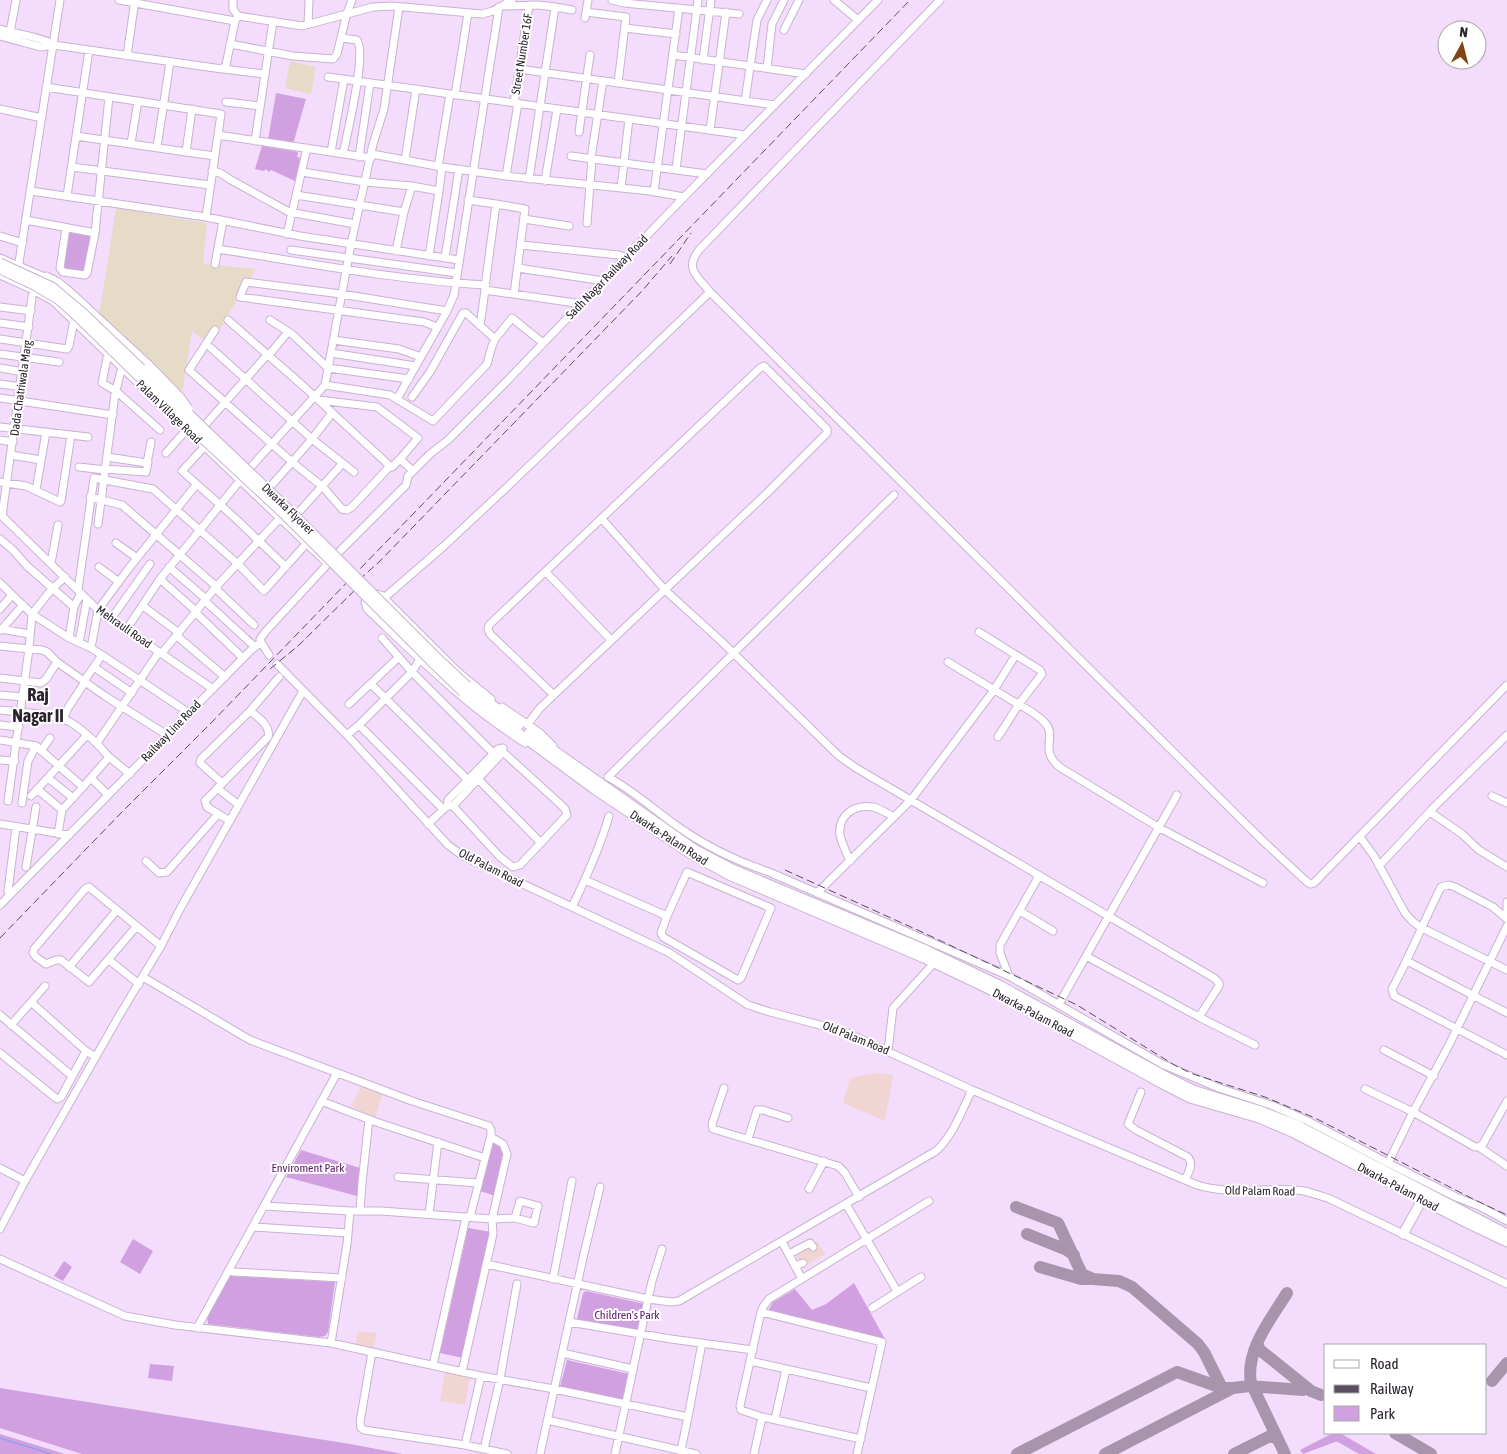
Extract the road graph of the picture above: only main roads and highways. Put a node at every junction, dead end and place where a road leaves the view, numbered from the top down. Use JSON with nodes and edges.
{"nodes":[{"id":1,"x":0,"y":263,"type":"edge"},
{"id":2,"x":0,"y":269,"type":"edge"},
{"id":3,"x":46,"y":277,"type":"road end"},
{"id":4,"x":201,"y":423,"type":"junction"},
{"id":5,"x":550,"y":752,"type":"junction"},
{"id":6,"x":569,"y":766,"type":"junction"},
{"id":7,"x":1422,"y":1200,"type":"junction"},
{"id":8,"x":1402,"y":1234,"type":"road end"},
{"id":9,"x":1507,"y":1234,"type":"edge"},
{"id":10,"x":1507,"y":1242,"type":"edge"}],
"edges":[{"from":1,"to":4,"type":"main road","name":"Dwarka Flyover","bridge":true},
{"from":2,"to":5,"type":"main road","name":"Dwarka Flyover","bridge":true},
{"from":3,"to":4,"type":"main road","bridge":true},
{"from":4,"to":5,"type":"main road","name":"Dwarka Flyover","bridge":true},
{"from":5,"to":6,"type":"main road","name":"Dwarka Flyover"},
{"from":6,"to":7,"type":"main road","name":"Dwarka-Palam Road"},
{"from":6,"to":9,"type":"main road","name":"Dwarka-Palam Road"},
{"from":7,"to":8,"type":"main road"},
{"from":7,"to":10,"type":"main road","name":"Dwarka-Palam Road"}]}
